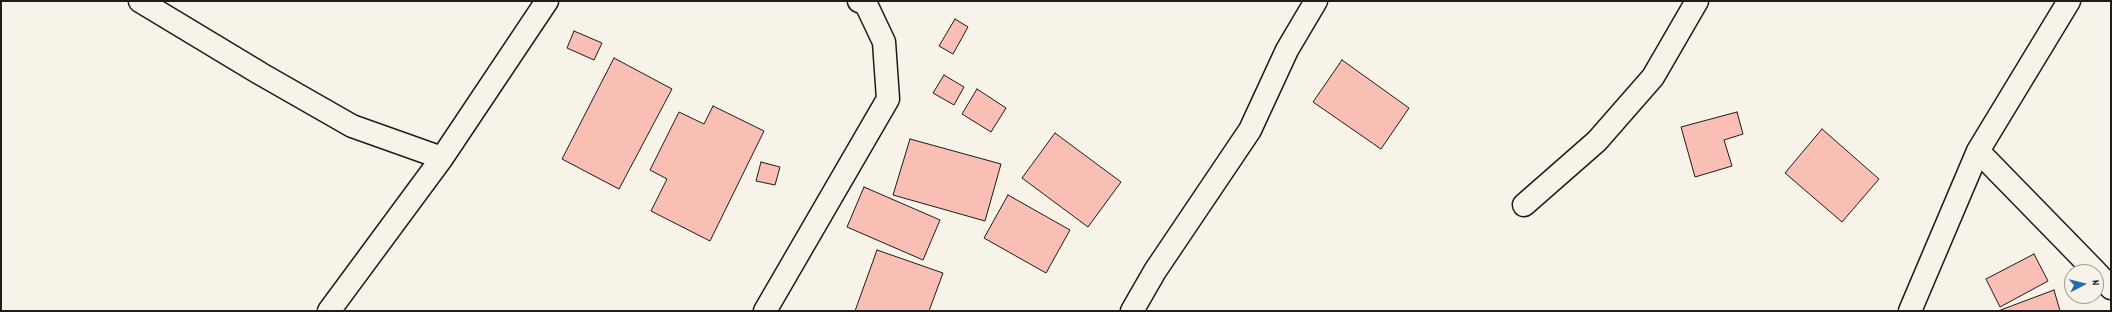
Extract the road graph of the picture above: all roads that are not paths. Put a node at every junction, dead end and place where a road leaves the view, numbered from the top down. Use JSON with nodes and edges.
{"nodes":[{"id":1,"x":140,"y":1,"type":"edge"},
{"id":2,"x":547,"y":1,"type":"edge"},
{"id":3,"x":859,"y":1,"type":"edge"},
{"id":4,"x":1316,"y":1,"type":"edge"},
{"id":5,"x":1697,"y":1,"type":"edge"},
{"id":6,"x":2069,"y":1,"type":"edge"},
{"id":7,"x":1978,"y":151,"type":"junction"},
{"id":8,"x":442,"y":158,"type":"junction"},
{"id":9,"x":1524,"y":205,"type":"dead end"},
{"id":10,"x":2088,"y":264,"type":"edge"},
{"id":11,"x":2104,"y":281,"type":"edge"},
{"id":12,"x":2111,"y":288,"type":"edge"},
{"id":13,"x":329,"y":311,"type":"edge"},
{"id":14,"x":765,"y":311,"type":"edge"},
{"id":15,"x":1132,"y":311,"type":"edge"},
{"id":16,"x":1910,"y":311,"type":"edge"}],
"edges":[{"from":1,"to":8,"type":"street"},
{"from":2,"to":8,"type":"street"},
{"from":3,"to":14,"type":"street"},
{"from":4,"to":15,"type":"street"},
{"from":5,"to":9,"type":"street"},
{"from":6,"to":7,"type":"street"},
{"from":7,"to":10,"type":"street"},
{"from":7,"to":16,"type":"street"},
{"from":8,"to":13,"type":"street"},
{"from":11,"to":12,"type":"street"}]}
